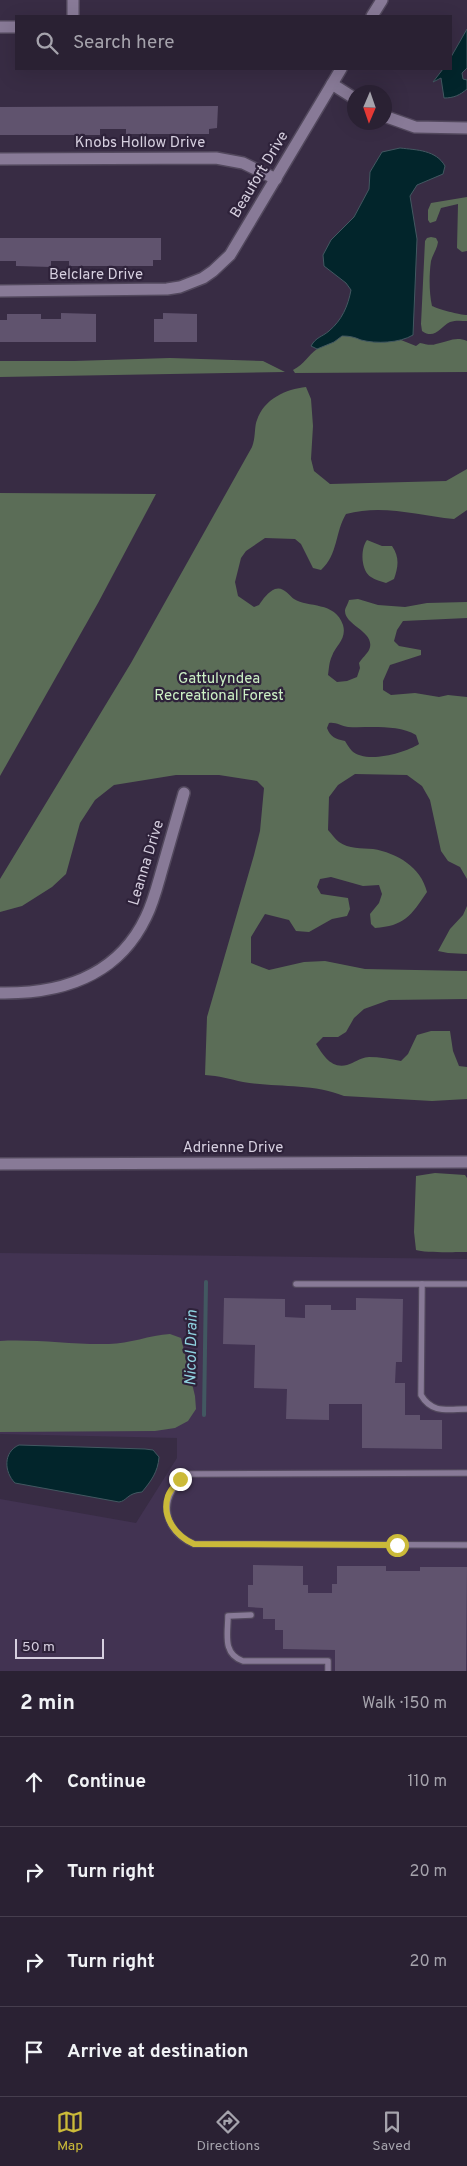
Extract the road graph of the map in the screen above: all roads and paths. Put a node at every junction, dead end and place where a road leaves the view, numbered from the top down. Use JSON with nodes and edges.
{"nodes":[{"id":1,"x":73,"y":0,"type":"edge"},
{"id":2,"x":382,"y":0,"type":"edge"},
{"id":3,"x":73,"y":15,"type":"edge"},
{"id":4,"x":373,"y":15,"type":"edge"},
{"id":5,"x":15,"y":27,"type":"edge"},
{"id":6,"x":0,"y":28,"type":"edge"},
{"id":7,"x":340,"y":70,"type":"edge"},
{"id":8,"x":332,"y":84,"type":"junction"},
{"id":9,"x":347,"y":94,"type":"edge"},
{"id":10,"x":392,"y":119,"type":"edge"},
{"id":11,"x":467,"y":128,"type":"edge"},
{"id":12,"x":0,"y":159,"type":"edge"},
{"id":13,"x":276,"y":179,"type":"junction"},
{"id":14,"x":192,"y":284,"type":"joint"},
{"id":15,"x":0,"y":291,"type":"edge"},
{"id":16,"x":184,"y":793,"type":"dead end"},
{"id":17,"x":0,"y":993,"type":"edge"},
{"id":18,"x":467,"y":1162,"type":"edge"},
{"id":19,"x":0,"y":1164,"type":"edge"},
{"id":20,"x":296,"y":1284,"type":"dead end"},
{"id":21,"x":422,"y":1284,"type":"junction"},
{"id":22,"x":467,"y":1284,"type":"edge"},
{"id":23,"x":467,"y":1409,"type":"edge"},
{"id":24,"x":467,"y":1472,"type":"edge"},
{"id":25,"x":467,"y":1545,"type":"edge"},
{"id":26,"x":251,"y":1615,"type":"dead end"},
{"id":27,"x":328,"y":1671,"type":"edge"}],
"edges":[{"from":1,"to":3,"type":"street"},
{"from":2,"to":4,"type":"street"},
{"from":5,"to":6,"type":"street"},
{"from":7,"to":8,"type":"street","name":"Beaufort Drive"},
{"from":8,"to":9,"type":"street"},
{"from":8,"to":13,"type":"street","name":"Beaufort Drive"},
{"from":10,"to":11,"type":"street"},
{"from":12,"to":13,"type":"street","name":"Knobs Hollow Drive"},
{"from":13,"to":14,"type":"street","name":"Beaufort Drive"},
{"from":14,"to":15,"type":"street","name":"Belclare Drive"},
{"from":16,"to":17,"type":"street","name":"Leanna Drive"},
{"from":18,"to":19,"type":"street","name":"Adrienne Drive"},
{"from":20,"to":21,"type":"lane"},
{"from":21,"to":22,"type":"lane"},
{"from":21,"to":23,"type":"lane"},
{"from":24,"to":25,"type":"lane"},
{"from":26,"to":27,"type":"lane"}]}
